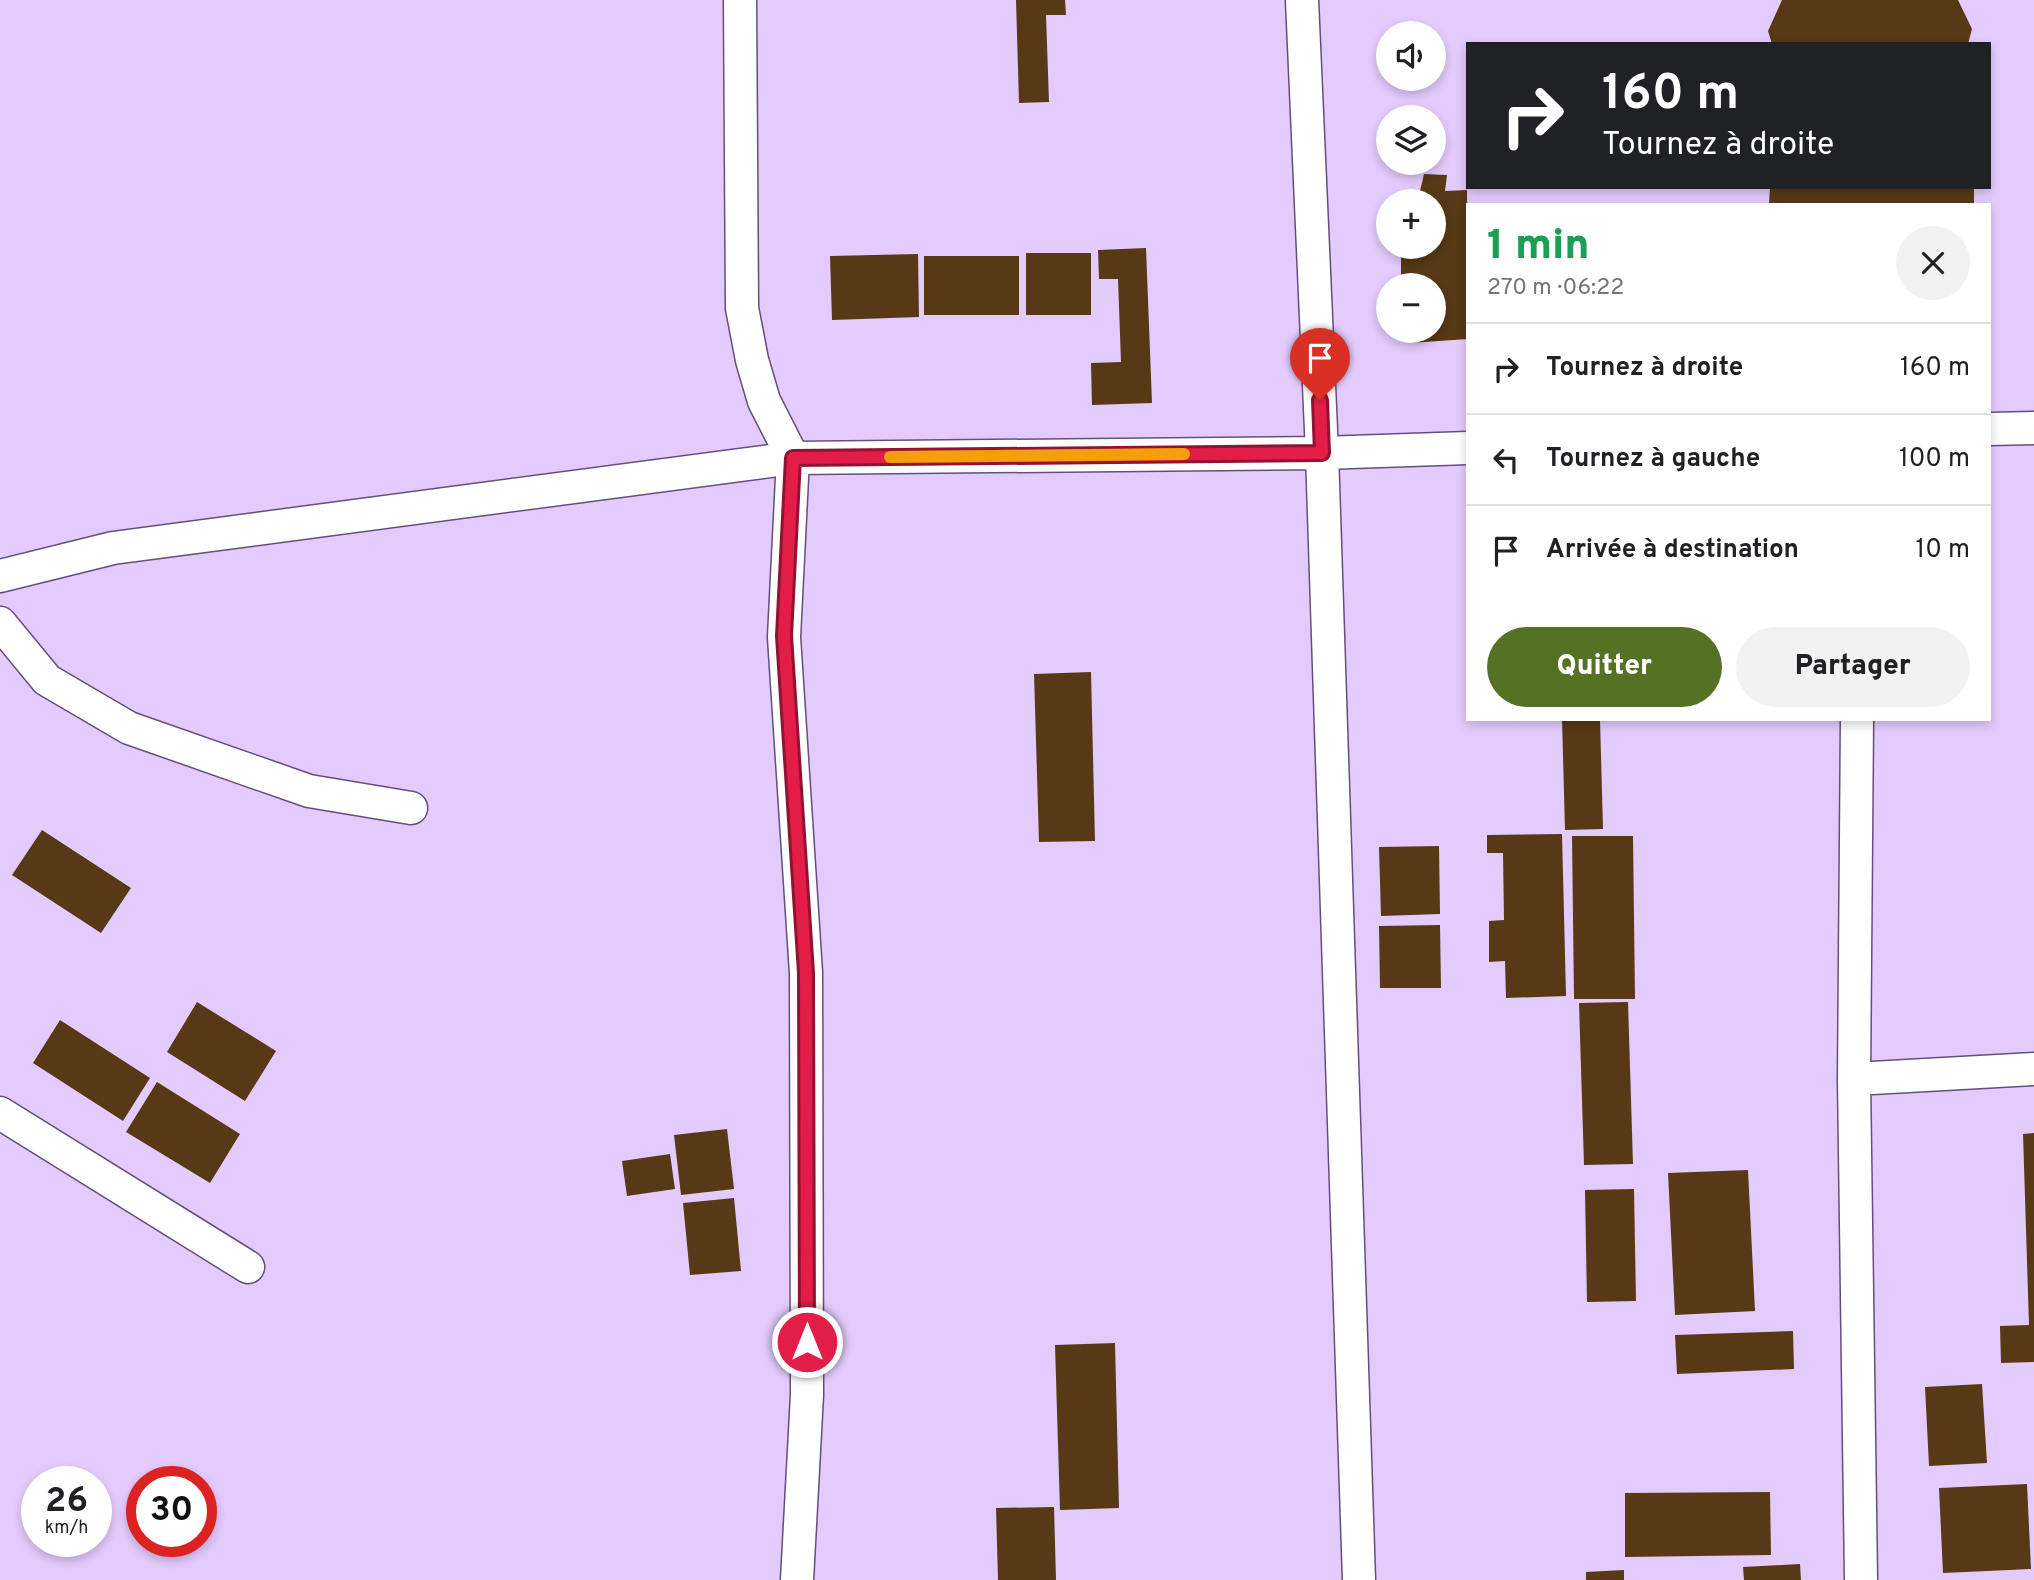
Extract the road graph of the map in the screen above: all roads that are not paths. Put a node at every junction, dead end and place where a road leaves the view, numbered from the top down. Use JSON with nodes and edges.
{"nodes":[{"id":1,"x":740,"y":0,"type":"edge"},
{"id":2,"x":1302,"y":0,"type":"edge"},
{"id":3,"x":2034,"y":428,"type":"edge"},
{"id":4,"x":1991,"y":429,"type":"edge"},
{"id":5,"x":1466,"y":448,"type":"edge"},
{"id":6,"x":1322,"y":453,"type":"junction"},
{"id":7,"x":793,"y":458,"type":"junction"},
{"id":8,"x":0,"y":576,"type":"edge"},
{"id":9,"x":0,"y":623,"type":"edge"},
{"id":10,"x":1857,"y":721,"type":"edge"},
{"id":11,"x":411,"y":808,"type":"dead end"},
{"id":12,"x":2034,"y":1069,"type":"edge"},
{"id":13,"x":1854,"y":1079,"type":"junction"},
{"id":14,"x":0,"y":1113,"type":"edge"},
{"id":15,"x":248,"y":1268,"type":"dead end"},
{"id":16,"x":797,"y":1580,"type":"edge"},
{"id":17,"x":1360,"y":1580,"type":"edge"},
{"id":18,"x":1861,"y":1580,"type":"edge"}],
"edges":[{"from":1,"to":7,"type":"street"},
{"from":2,"to":6,"type":"street"},
{"from":3,"to":4,"type":"street"},
{"from":5,"to":6,"type":"street"},
{"from":6,"to":7,"type":"street"},
{"from":6,"to":17,"type":"street"},
{"from":7,"to":8,"type":"street"},
{"from":7,"to":16,"type":"street"},
{"from":9,"to":11,"type":"street"},
{"from":10,"to":13,"type":"street"},
{"from":12,"to":13,"type":"street"},
{"from":13,"to":18,"type":"street"},
{"from":14,"to":15,"type":"street"}]}
